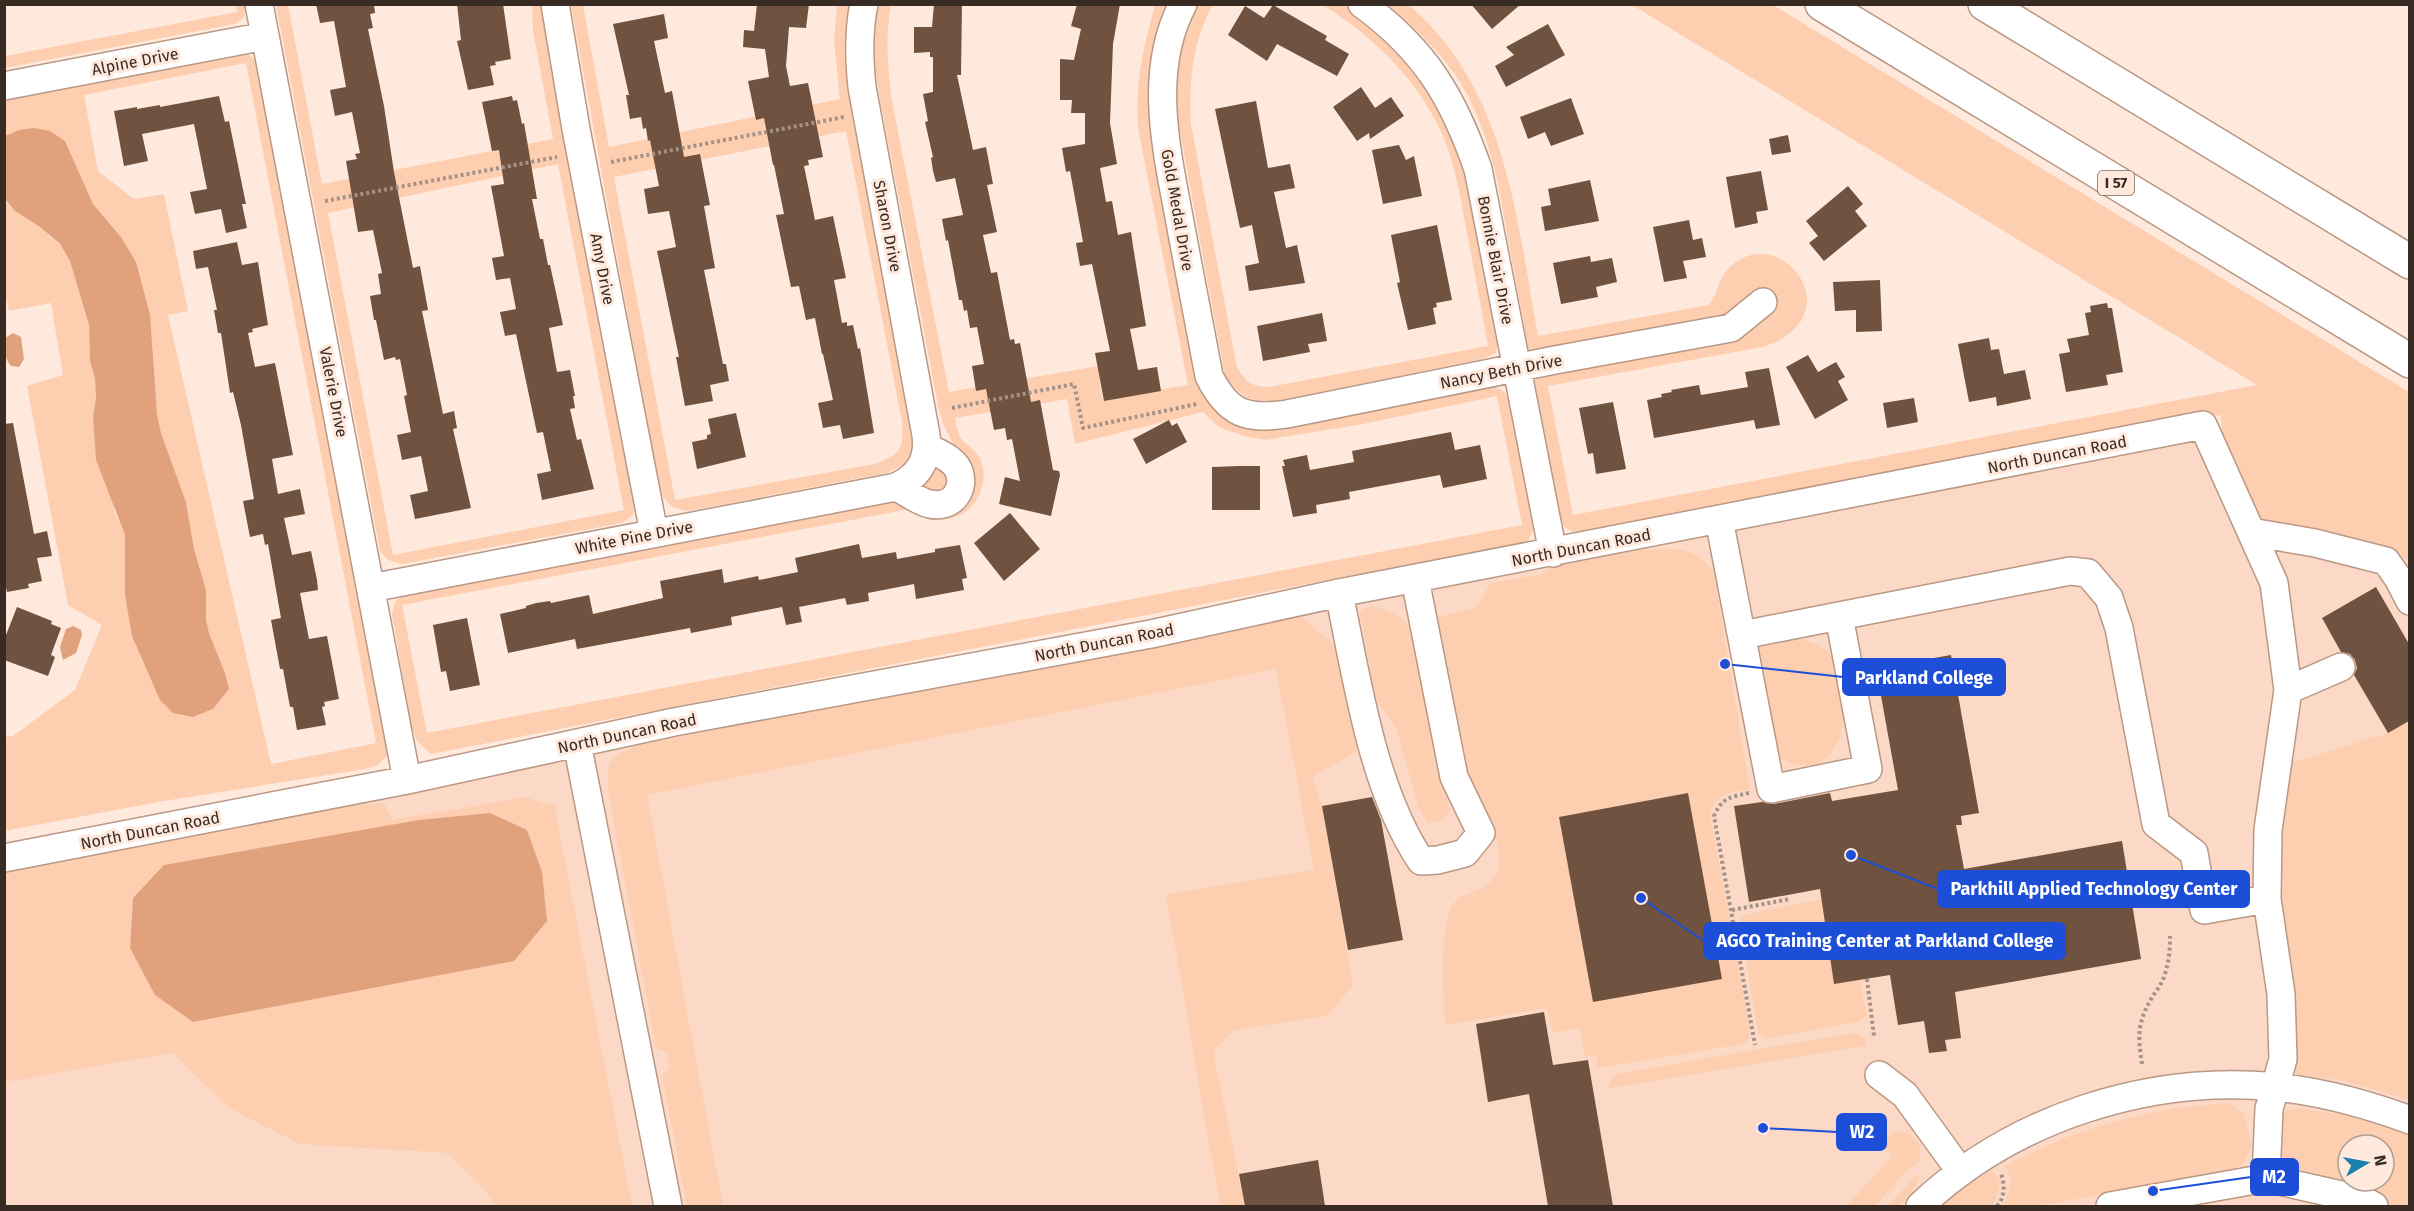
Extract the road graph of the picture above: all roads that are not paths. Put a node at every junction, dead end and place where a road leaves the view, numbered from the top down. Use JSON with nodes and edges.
{"nodes":[{"id":1,"x":259,"y":4,"type":"edge"},
{"id":2,"x":555,"y":4,"type":"edge"},
{"id":3,"x":864,"y":4,"type":"edge"},
{"id":4,"x":1183,"y":4,"type":"edge"},
{"id":5,"x":1362,"y":4,"type":"edge"},
{"id":6,"x":1822,"y":4,"type":"edge"},
{"id":7,"x":1985,"y":4,"type":"edge"},
{"id":8,"x":265,"y":36,"type":"junction"},
{"id":9,"x":4,"y":86,"type":"edge"},
{"id":10,"x":2409,"y":262,"type":"edge"},
{"id":11,"x":1763,"y":302,"type":"dead end"},
{"id":12,"x":2409,"y":361,"type":"edge"},
{"id":13,"x":1516,"y":368,"type":"junction"},
{"id":14,"x":1232,"y":409,"type":"joint"},
{"id":15,"x":927,"y":447,"type":"junction"},
{"id":16,"x":907,"y":479,"type":"junction"},
{"id":17,"x":1719,"y":519,"type":"junction"},
{"id":18,"x":2251,"y":532,"type":"junction"},
{"id":19,"x":654,"y":533,"type":"junction"},
{"id":20,"x":1553,"y":553,"type":"junction"},
{"id":21,"x":1415,"y":579,"type":"junction"},
{"id":22,"x":371,"y":588,"type":"junction"},
{"id":23,"x":1339,"y":593,"type":"junction"},
{"id":24,"x":2409,"y":601,"type":"edge"},
{"id":25,"x":1839,"y":616,"type":"junction"},
{"id":26,"x":1742,"y":635,"type":"junction"},
{"id":27,"x":2341,"y":667,"type":"dead end"},
{"id":28,"x":2288,"y":690,"type":"junction"},
{"id":29,"x":578,"y":743,"type":"junction"},
{"id":30,"x":407,"y":780,"type":"junction"},
{"id":31,"x":4,"y":858,"type":"edge"},
{"id":32,"x":2267,"y":899,"type":"junction"},
{"id":33,"x":1879,"y":1076,"type":"dead end"},
{"id":34,"x":2276,"y":1087,"type":"junction"},
{"id":35,"x":2409,"y":1120,"type":"edge"},
{"id":36,"x":1961,"y":1173,"type":"junction"},
{"id":37,"x":2266,"y":1178,"type":"junction"},
{"id":38,"x":668,"y":1206,"type":"edge"},
{"id":39,"x":1920,"y":1206,"type":"edge"},
{"id":40,"x":2110,"y":1206,"type":"edge"},
{"id":41,"x":2374,"y":1206,"type":"edge"}],
"edges":[{"from":1,"to":8,"type":"street","name":"Valerie Drive"},
{"from":2,"to":19,"type":"street","name":"Amy Drive"},
{"from":3,"to":15,"type":"street","name":"Sharon Drive"},
{"from":4,"to":14,"type":"street","name":"Gold Medal Drive"},
{"from":5,"to":13,"type":"street","name":"Bonnie Blair Drive"},
{"from":6,"to":12,"type":"highway","number":"I 57"},
{"from":7,"to":10,"type":"highway"},
{"from":8,"to":9,"type":"street","name":"Alpine Drive"},
{"from":8,"to":22,"type":"street","name":"Valerie Drive"},
{"from":11,"to":13,"type":"street","name":"Nancy Beth Drive"},
{"from":13,"to":14,"type":"street","name":"Nancy Beth Drive"},
{"from":13,"to":20,"type":"street","name":"Bonnie Blair Drive"},
{"from":15,"to":16,"type":"street","name":"Sharon Drive"},
{"from":15,"to":16,"type":"street"},
{"from":16,"to":19,"type":"street","name":"White Pine Drive"},
{"from":17,"to":18,"type":"street","name":"North Duncan Road"},
{"from":17,"to":20,"type":"street","name":"North Duncan Road"},
{"from":17,"to":26,"type":"street"},
{"from":18,"to":24,"type":"street"},
{"from":18,"to":28,"type":"street"},
{"from":19,"to":22,"type":"street","name":"White Pine Drive"},
{"from":20,"to":21,"type":"street","name":"North Duncan Road"},
{"from":21,"to":23,"type":"street","name":"North Duncan Road"},
{"from":21,"to":23,"type":"street"},
{"from":22,"to":30,"type":"street","name":"Valerie Drive"},
{"from":23,"to":29,"type":"street","name":"North Duncan Road"},
{"from":25,"to":26,"type":"street"},
{"from":25,"to":26,"type":"street"},
{"from":25,"to":32,"type":"street"},
{"from":27,"to":28,"type":"street"},
{"from":28,"to":32,"type":"street"},
{"from":29,"to":30,"type":"street","name":"North Duncan Road"},
{"from":29,"to":38,"type":"street"},
{"from":30,"to":31,"type":"street","name":"North Duncan Road"},
{"from":32,"to":34,"type":"street"},
{"from":33,"to":36,"type":"street"},
{"from":34,"to":35,"type":"street"},
{"from":34,"to":36,"type":"street"},
{"from":34,"to":37,"type":"street"},
{"from":36,"to":39,"type":"street"},
{"from":37,"to":40,"type":"street"},
{"from":37,"to":41,"type":"street"}]}
